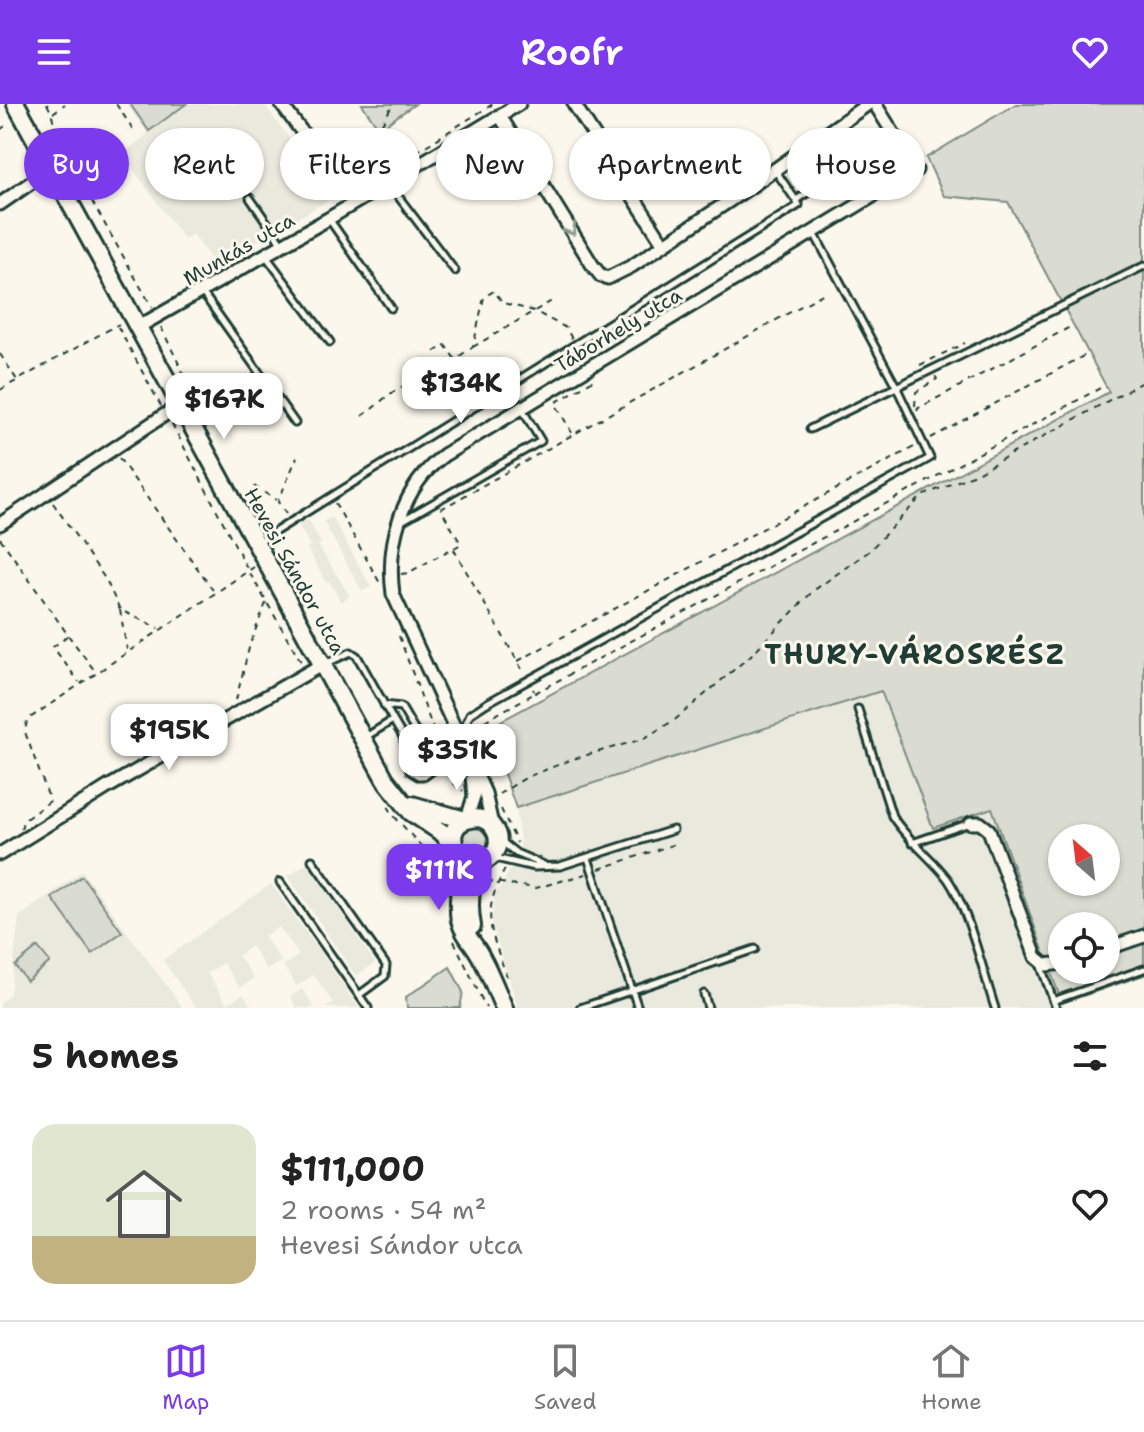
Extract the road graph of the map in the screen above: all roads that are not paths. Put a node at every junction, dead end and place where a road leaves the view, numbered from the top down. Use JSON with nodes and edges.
{"nodes":[{"id":1,"x":16,"y":104,"type":"edge"},
{"id":2,"x":281,"y":104,"type":"edge"},
{"id":3,"x":519,"y":104,"type":"edge"},
{"id":4,"x":574,"y":104,"type":"edge"},
{"id":5,"x":868,"y":104,"type":"edge"},
{"id":6,"x":875,"y":104,"type":"edge"},
{"id":7,"x":500,"y":116,"type":"junction"},
{"id":8,"x":30,"y":128,"type":"edge"},
{"id":9,"x":420,"y":159,"type":"edge"},
{"id":10,"x":775,"y":169,"type":"junction"},
{"id":11,"x":24,"y":187,"type":"edge"},
{"id":12,"x":787,"y":187,"type":"edge"},
{"id":13,"x":70,"y":200,"type":"edge"},
{"id":14,"x":251,"y":200,"type":"edge"},
{"id":15,"x":358,"y":200,"type":"edge"},
{"id":16,"x":400,"y":200,"type":"edge"},
{"id":17,"x":796,"y":200,"type":"edge"},
{"id":18,"x":355,"y":202,"type":"junction"},
{"id":19,"x":0,"y":204,"type":"edge"},
{"id":20,"x":328,"y":219,"type":"junction"},
{"id":21,"x":814,"y":233,"type":"junction"},
{"id":22,"x":663,"y":243,"type":"junction"},
{"id":23,"x":283,"y":244,"type":"junction"},
{"id":24,"x":266,"y":255,"type":"junction"},
{"id":25,"x":1144,"y":266,"type":"edge"},
{"id":26,"x":455,"y":271,"type":"dead end"},
{"id":27,"x":201,"y":291,"type":"junction"},
{"id":28,"x":391,"y":308,"type":"dead end"},
{"id":29,"x":137,"y":321,"type":"junction"},
{"id":30,"x":330,"y":342,"type":"dead end"},
{"id":31,"x":896,"y":386,"type":"junction"},
{"id":32,"x":181,"y":404,"type":"junction"},
{"id":33,"x":522,"y":409,"type":"junction"},
{"id":34,"x":295,"y":423,"type":"dead end"},
{"id":35,"x":810,"y":429,"type":"dead end"},
{"id":36,"x":399,"y":522,"type":"junction"},
{"id":37,"x":0,"y":524,"type":"edge"},
{"id":38,"x":257,"y":542,"type":"junction"},
{"id":39,"x":323,"y":664,"type":"junction"},
{"id":40,"x":384,"y":705,"type":"junction"},
{"id":41,"x":858,"y":709,"type":"dead end"},
{"id":42,"x":393,"y":720,"type":"junction"},
{"id":43,"x":465,"y":738,"type":"junction"},
{"id":44,"x":364,"y":739,"type":"junction"},
{"id":45,"x":472,"y":768,"type":"junction"},
{"id":46,"x":403,"y":802,"type":"junction"},
{"id":47,"x":466,"y":820,"type":"junction"},
{"id":48,"x":971,"y":823,"type":"joint"},
{"id":49,"x":673,"y":830,"type":"dead end"},
{"id":50,"x":495,"y":832,"type":"junction"},
{"id":51,"x":912,"y":843,"type":"junction"},
{"id":52,"x":454,"y":850,"type":"junction"},
{"id":53,"x":0,"y":854,"type":"edge"},
{"id":54,"x":588,"y":858,"type":"junction"},
{"id":55,"x":312,"y":860,"type":"dead end"},
{"id":56,"x":487,"y":860,"type":"junction"},
{"id":57,"x":553,"y":867,"type":"junction"},
{"id":58,"x":280,"y":882,"type":"dead end"},
{"id":59,"x":1144,"y":936,"type":"edge"},
{"id":60,"x":1120,"y":944,"type":"edge"},
{"id":61,"x":475,"y":947,"type":"junction"},
{"id":62,"x":755,"y":949,"type":"dead end"},
{"id":63,"x":1039,"y":961,"type":"junction"},
{"id":64,"x":1048,"y":965,"type":"edge"},
{"id":65,"x":1144,"y":969,"type":"edge"},
{"id":66,"x":632,"y":990,"type":"junction"},
{"id":67,"x":704,"y":994,"type":"dead end"},
{"id":68,"x":359,"y":995,"type":"junction"},
{"id":69,"x":1054,"y":1004,"type":"edge"},
{"id":70,"x":368,"y":1008,"type":"edge"},
{"id":71,"x":504,"y":1008,"type":"edge"},
{"id":72,"x":580,"y":1008,"type":"edge"},
{"id":73,"x":638,"y":1008,"type":"edge"},
{"id":74,"x":708,"y":1008,"type":"edge"},
{"id":75,"x":995,"y":1008,"type":"edge"}],
"edges":[{"from":1,"to":8,"type":"main road","name":"Hevesi Sándor utca"},
{"from":2,"to":18,"type":"street"},
{"from":3,"to":7,"type":"street","name":"Munkás utca"},
{"from":4,"to":22,"type":"street"},
{"from":5,"to":10,"type":"street"},
{"from":6,"to":21,"type":"street","name":"Táborhely utca"},
{"from":7,"to":9,"type":"street","name":"Munkás utca"},
{"from":7,"to":22,"type":"street","one_way":true},
{"from":10,"to":12,"type":"lane"},
{"from":10,"to":22,"type":"street"},
{"from":11,"to":19,"type":"street"},
{"from":13,"to":29,"type":"main road","name":"Hevesi Sándor utca"},
{"from":14,"to":23,"type":"lane"},
{"from":15,"to":18,"type":"street","name":"Munkás utca"},
{"from":16,"to":26,"type":"lane"},
{"from":17,"to":38,"type":"lane"},
{"from":18,"to":20,"type":"street","name":"Munkás utca"},
{"from":20,"to":23,"type":"street","name":"Munkás utca"},
{"from":20,"to":28,"type":"lane"},
{"from":21,"to":31,"type":"lane"},
{"from":21,"to":33,"type":"street","name":"Táborhely utca"},
{"from":23,"to":24,"type":"street","name":"Munkás utca"},
{"from":24,"to":27,"type":"street","name":"Munkás utca"},
{"from":24,"to":30,"type":"lane"},
{"from":25,"to":31,"type":"lane"},
{"from":27,"to":29,"type":"street","name":"Munkás utca"},
{"from":27,"to":34,"type":"lane"},
{"from":29,"to":32,"type":"main road","name":"Hevesi Sándor utca"},
{"from":31,"to":35,"type":"lane"},
{"from":31,"to":43,"type":"lane"},
{"from":32,"to":37,"type":"street"},
{"from":32,"to":38,"type":"main road","name":"Hevesi Sándor utca"},
{"from":33,"to":36,"type":"street","name":"Táborhely utca"},
{"from":33,"to":36,"type":"lane"},
{"from":36,"to":43,"type":"street","name":"Táborhely utca"},
{"from":38,"to":39,"type":"main road","name":"Hevesi Sándor utca"},
{"from":39,"to":40,"type":"lane"},
{"from":39,"to":44,"type":"main road","name":"Hevesi Sándor utca"},
{"from":39,"to":53,"type":"street"},
{"from":40,"to":42,"type":"lane"},
{"from":40,"to":42,"type":"lane"},
{"from":41,"to":51,"type":"lane"},
{"from":42,"to":44,"type":"lane"},
{"from":43,"to":45,"type":"street","name":"Táborhely utca"},
{"from":44,"to":46,"type":"main road","name":"Hevesi Sándor utca"},
{"from":45,"to":47,"type":"street","name":"Táborhely utca"},
{"from":45,"to":50,"type":"street","name":"Táborhely utca"},
{"from":46,"to":47,"type":"main road"},
{"from":46,"to":52,"type":"main road","name":"Hevesi Sándor utca"},
{"from":47,"to":50,"type":"main road"},
{"from":47,"to":52,"type":"main road"},
{"from":48,"to":51,"type":"lane"},
{"from":48,"to":63,"type":"street"},
{"from":49,"to":54,"type":"lane"},
{"from":50,"to":56,"type":"main road"},
{"from":50,"to":57,"type":"lane"},
{"from":51,"to":75,"type":"lane"},
{"from":52,"to":56,"type":"main road"},
{"from":52,"to":61,"type":"main road"},
{"from":54,"to":57,"type":"lane"},
{"from":54,"to":66,"type":"lane"},
{"from":55,"to":68,"type":"lane"},
{"from":56,"to":57,"type":"lane"},
{"from":56,"to":61,"type":"main road"},
{"from":58,"to":68,"type":"lane"},
{"from":59,"to":60,"type":"street"},
{"from":61,"to":71,"type":"main road"},
{"from":62,"to":66,"type":"lane"},
{"from":63,"to":64,"type":"street"},
{"from":63,"to":69,"type":"lane"},
{"from":65,"to":69,"type":"lane"},
{"from":66,"to":72,"type":"lane"},
{"from":66,"to":73,"type":"lane"},
{"from":67,"to":74,"type":"lane"},
{"from":68,"to":70,"type":"lane"}]}
